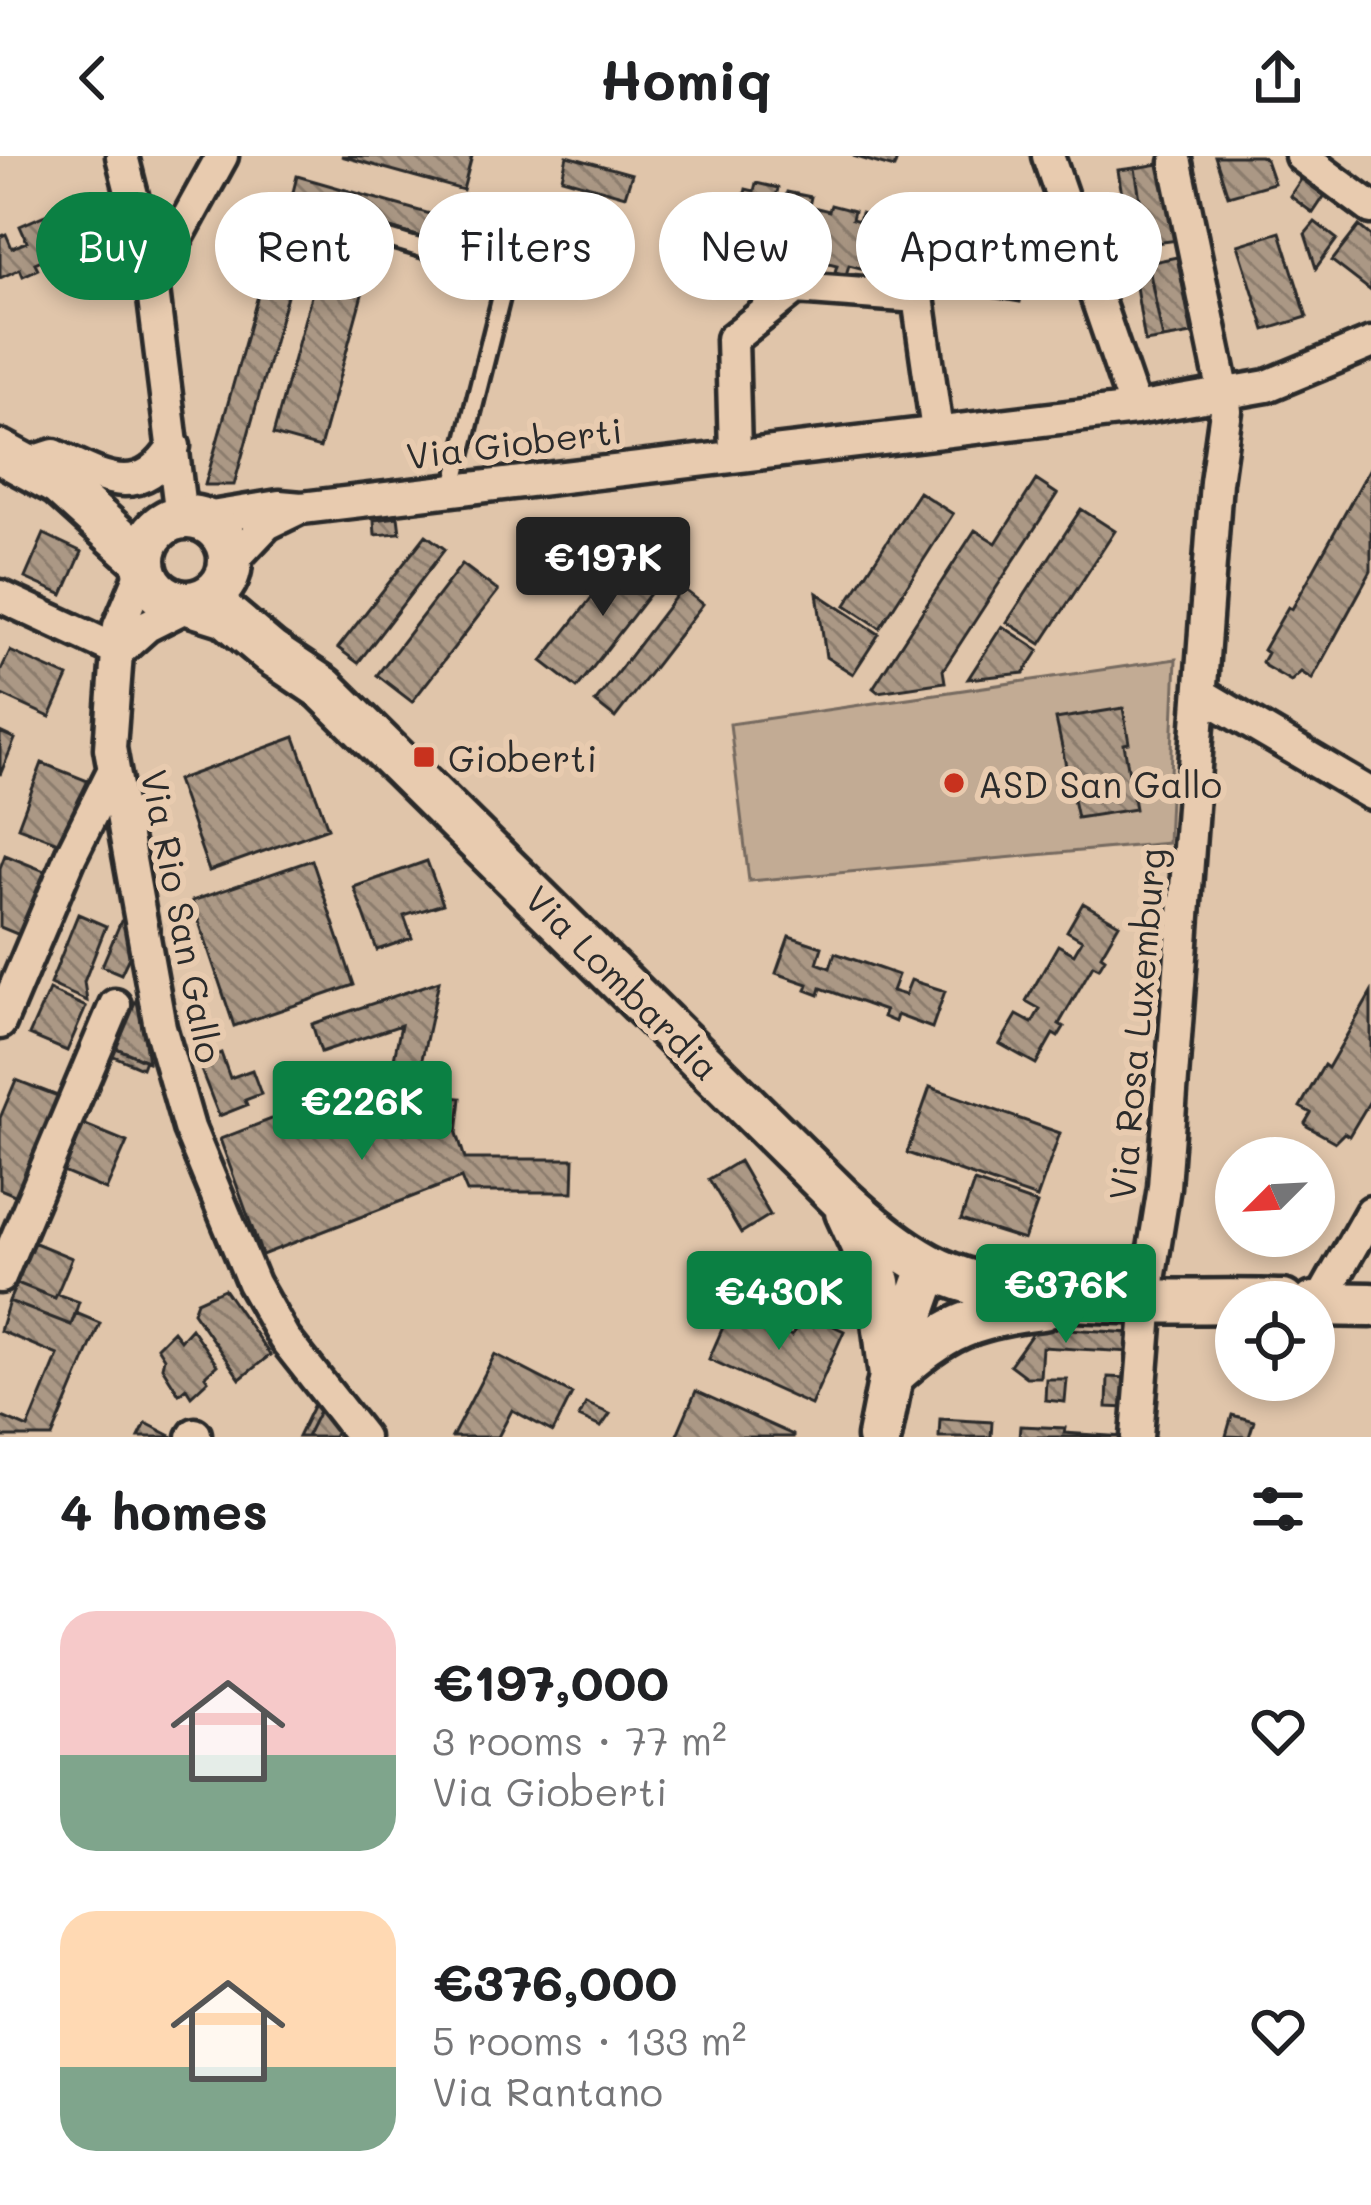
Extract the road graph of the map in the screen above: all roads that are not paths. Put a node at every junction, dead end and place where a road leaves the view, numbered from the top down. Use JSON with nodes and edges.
{"nodes":[{"id":1,"x":122,"y":156,"type":"edge"},
{"id":2,"x":222,"y":156,"type":"edge"},
{"id":3,"x":1048,"y":156,"type":"edge"},
{"id":4,"x":1301,"y":156,"type":"edge"},
{"id":5,"x":1176,"y":163,"type":"dead end"},
{"id":6,"x":131,"y":192,"type":"edge"},
{"id":7,"x":1371,"y":208,"type":"edge"},
{"id":8,"x":191,"y":212,"type":"edge"},
{"id":9,"x":394,"y":240,"type":"edge"},
{"id":10,"x":154,"y":300,"type":"edge"},
{"id":11,"x":1371,"y":344,"type":"edge"},
{"id":12,"x":1224,"y":394,"type":"junction"},
{"id":13,"x":1135,"y":409,"type":"junction"},
{"id":14,"x":937,"y":431,"type":"junction"},
{"id":15,"x":174,"y":446,"type":"junction"},
{"id":16,"x":736,"y":453,"type":"junction"},
{"id":17,"x":28,"y":466,"type":"edge"},
{"id":18,"x":453,"y":489,"type":"junction"},
{"id":19,"x":302,"y":508,"type":"junction"},
{"id":20,"x":182,"y":519,"type":"junction"},
{"id":21,"x":144,"y":563,"type":"junction"},
{"id":22,"x":230,"y":563,"type":"junction"},
{"id":23,"x":0,"y":596,"type":"edge"},
{"id":24,"x":191,"y":604,"type":"junction"},
{"id":25,"x":118,"y":651,"type":"junction"},
{"id":26,"x":323,"y":688,"type":"junction"},
{"id":27,"x":1203,"y":694,"type":"junction"},
{"id":28,"x":112,"y":773,"type":"junction"},
{"id":29,"x":1371,"y":794,"type":"edge"},
{"id":30,"x":116,"y":1005,"type":"dead end"},
{"id":31,"x":0,"y":1023,"type":"edge"},
{"id":32,"x":840,"y":1198,"type":"junction"},
{"id":33,"x":1371,"y":1212,"type":"edge"},
{"id":34,"x":930,"y":1266,"type":"junction"},
{"id":35,"x":0,"y":1277,"type":"edge"},
{"id":36,"x":1321,"y":1281,"type":"edge"},
{"id":37,"x":1132,"y":1300,"type":"junction"},
{"id":38,"x":1215,"y":1301,"type":"edge"},
{"id":39,"x":1335,"y":1304,"type":"edge"},
{"id":40,"x":1371,"y":1305,"type":"edge"},
{"id":41,"x":891,"y":1376,"type":"junction"},
{"id":42,"x":362,"y":1437,"type":"edge"},
{"id":43,"x":879,"y":1437,"type":"edge"},
{"id":44,"x":1137,"y":1437,"type":"edge"}],
"edges":[{"from":1,"to":6,"type":"street"},
{"from":2,"to":8,"type":"street"},
{"from":3,"to":13,"type":"street"},
{"from":4,"to":7,"type":"street"},
{"from":5,"to":12,"type":"street"},
{"from":9,"to":18,"type":"lane"},
{"from":10,"to":15,"type":"street"},
{"from":11,"to":12,"type":"street","name":"Via Gioberti"},
{"from":12,"to":13,"type":"street","name":"Via Gioberti"},
{"from":12,"to":27,"type":"street","name":"Via Rosa Luxemburg"},
{"from":13,"to":14,"type":"street","name":"Via Gioberti"},
{"from":14,"to":16,"type":"street","name":"Via Gioberti"},
{"from":14,"to":16,"type":"street"},
{"from":15,"to":17,"type":"street"},
{"from":15,"to":20,"type":"street"},
{"from":16,"to":18,"type":"street","name":"Via Gioberti"},
{"from":17,"to":20,"type":"main road"},
{"from":17,"to":21,"type":"main road"},
{"from":18,"to":19,"type":"street","name":"Via Gioberti"},
{"from":19,"to":20,"type":"street","name":"Via Gioberti"},
{"from":19,"to":22,"type":"street"},
{"from":20,"to":21,"type":"main road"},
{"from":20,"to":22,"type":"main road"},
{"from":21,"to":24,"type":"main road"},
{"from":21,"to":25,"type":"street","name":"Via Rio San Gallo"},
{"from":22,"to":24,"type":"main road"},
{"from":22,"to":26,"type":"main road","name":"Via Lombardia"},
{"from":23,"to":25,"type":"street"},
{"from":24,"to":25,"type":"street"},
{"from":24,"to":26,"type":"main road","name":"Via Lombardia"},
{"from":25,"to":28,"type":"street","name":"Via Rio San Gallo"},
{"from":26,"to":32,"type":"main road","name":"Via Lombardia"},
{"from":27,"to":29,"type":"street"},
{"from":27,"to":37,"type":"street","name":"Via Rosa Luxemburg"},
{"from":28,"to":31,"type":"street"},
{"from":28,"to":42,"type":"street","name":"Via Rio San Gallo"},
{"from":30,"to":35,"type":"street"},
{"from":32,"to":34,"type":"main road","name":"Via Lombardia"},
{"from":32,"to":41,"type":"main road"},
{"from":33,"to":36,"type":"street"},
{"from":34,"to":37,"type":"main road","name":"Via Lombardia"},
{"from":34,"to":41,"type":"main road"},
{"from":37,"to":38,"type":"main road"},
{"from":37,"to":41,"type":"main road"},
{"from":37,"to":44,"type":"street","name":"Via Rosa Luxemburg"},
{"from":39,"to":40,"type":"main road"},
{"from":41,"to":43,"type":"main road"}]}
